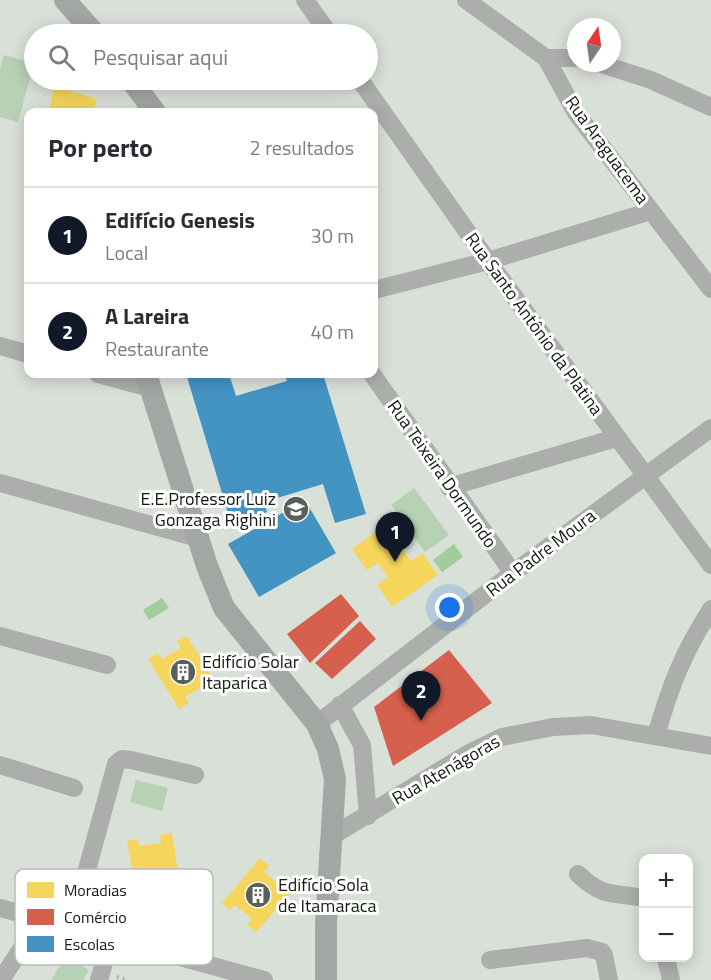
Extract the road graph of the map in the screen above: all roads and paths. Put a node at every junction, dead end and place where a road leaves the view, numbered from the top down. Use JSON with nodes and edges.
{"nodes":[{"id":1,"x":65,"y":0,"type":"edge"},
{"id":2,"x":305,"y":0,"type":"edge"},
{"id":3,"x":466,"y":0,"type":"edge"},
{"id":4,"x":85,"y":24,"type":"edge"},
{"id":5,"x":322,"y":24,"type":"edge"},
{"id":6,"x":546,"y":58,"type":"junction"},
{"id":7,"x":567,"y":58,"type":"edge"},
{"id":8,"x":621,"y":70,"type":"edge"},
{"id":9,"x":138,"y":90,"type":"edge"},
{"id":10,"x":367,"y":90,"type":"edge"},
{"id":11,"x":711,"y":107,"type":"edge"},
{"id":12,"x":152,"y":108,"type":"edge"},
{"id":13,"x":651,"y":211,"type":"junction"},
{"id":14,"x":488,"y":261,"type":"junction"},
{"id":15,"x":378,"y":289,"type":"edge"},
{"id":16,"x":711,"y":289,"type":"edge"},
{"id":17,"x":0,"y":346,"type":"edge"},
{"id":18,"x":24,"y":353,"type":"edge"},
{"id":19,"x":127,"y":378,"type":"edge"},
{"id":20,"x":375,"y":378,"type":"edge"},
{"id":21,"x":148,"y":381,"type":"edge"},
{"id":22,"x":711,"y":428,"type":"edge"},
{"id":23,"x":616,"y":438,"type":"junction"},
{"id":24,"x":646,"y":475,"type":"junction"},
{"id":25,"x":0,"y":483,"type":"edge"},
{"id":26,"x":449,"y":487,"type":"junction"},
{"id":27,"x":198,"y":538,"type":"junction"},
{"id":28,"x":711,"y":565,"type":"edge"},
{"id":29,"x":513,"y":573,"type":"junction"},
{"id":30,"x":711,"y":609,"type":"edge"},
{"id":31,"x":0,"y":636,"type":"edge"},
{"id":32,"x":107,"y":665,"type":"dead end"},
{"id":33,"x":340,"y":705,"type":"junction"},
{"id":34,"x":317,"y":724,"type":"junction"},
{"id":35,"x":656,"y":736,"type":"junction"},
{"id":36,"x":711,"y":746,"type":"edge"},
{"id":37,"x":0,"y":765,"type":"edge"},
{"id":38,"x":195,"y":775,"type":"dead end"},
{"id":39,"x":74,"y":788,"type":"dead end"},
{"id":40,"x":368,"y":816,"type":"junction"},
{"id":41,"x":332,"y":836,"type":"junction"},
{"id":42,"x":87,"y":869,"type":"edge"},
{"id":43,"x":578,"y":874,"type":"dead end"},
{"id":44,"x":639,"y":897,"type":"edge"},
{"id":45,"x":0,"y":908,"type":"edge"},
{"id":46,"x":15,"y":912,"type":"edge"},
{"id":47,"x":15,"y":958,"type":"edge"},
{"id":48,"x":490,"y":960,"type":"dead end"},
{"id":49,"x":667,"y":962,"type":"edge"},
{"id":50,"x":103,"y":965,"type":"edge"},
{"id":51,"x":208,"y":965,"type":"edge"},
{"id":52,"x":608,"y":973,"type":"edge"},
{"id":53,"x":1,"y":980,"type":"edge"},
{"id":54,"x":99,"y":980,"type":"edge"},
{"id":55,"x":264,"y":980,"type":"edge"},
{"id":56,"x":326,"y":980,"type":"edge"},
{"id":57,"x":671,"y":980,"type":"edge"}],
"edges":[{"from":1,"to":4,"type":"main road"},
{"from":2,"to":5,"type":"street"},
{"from":3,"to":6,"type":"street","name":"Rua Araguacema"},
{"from":6,"to":7,"type":"street"},
{"from":6,"to":13,"type":"street","name":"Rua Araguacema"},
{"from":8,"to":11,"type":"street"},
{"from":9,"to":12,"type":"main road"},
{"from":10,"to":14,"type":"street","name":"Rua Santo Antônio da Platina"},
{"from":13,"to":14,"type":"street"},
{"from":13,"to":16,"type":"street","name":"Rua Araguacema"},
{"from":14,"to":15,"type":"street"},
{"from":14,"to":23,"type":"street","name":"Rua Santo Antônio da Platina"},
{"from":17,"to":18,"type":"street"},
{"from":19,"to":21,"type":"street"},
{"from":20,"to":26,"type":"street","name":"Rua Teixeira Dormundo"},
{"from":21,"to":27,"type":"main road"},
{"from":22,"to":24,"type":"street","name":"Rua Padre Moura"},
{"from":23,"to":24,"type":"street","name":"Rua Santo Antônio da Platina"},
{"from":23,"to":26,"type":"street"},
{"from":24,"to":28,"type":"street","name":"Rua Santo Antônio da Platina"},
{"from":24,"to":29,"type":"street","name":"Rua Padre Moura"},
{"from":25,"to":27,"type":"street"},
{"from":26,"to":29,"type":"street","name":"Rua Teixeira Dormundo"},
{"from":27,"to":34,"type":"main road"},
{"from":29,"to":33,"type":"street","name":"Rua Padre Moura"},
{"from":30,"to":35,"type":"street"},
{"from":31,"to":32,"type":"street"},
{"from":33,"to":34,"type":"street","name":"Rua Padre Moura"},
{"from":33,"to":40,"type":"street"},
{"from":34,"to":41,"type":"main road"},
{"from":35,"to":36,"type":"street","name":"Rua Atenágoras"},
{"from":35,"to":40,"type":"street","name":"Rua Atenágoras"},
{"from":37,"to":39,"type":"street"},
{"from":38,"to":42,"type":"street"},
{"from":40,"to":41,"type":"street","name":"Rua Atenágoras"},
{"from":41,"to":56,"type":"main road"},
{"from":43,"to":44,"type":"street"},
{"from":45,"to":46,"type":"street"},
{"from":47,"to":53,"type":"street"},
{"from":48,"to":52,"type":"street"},
{"from":49,"to":57,"type":"street"},
{"from":50,"to":54,"type":"street"},
{"from":51,"to":55,"type":"street"}]}
